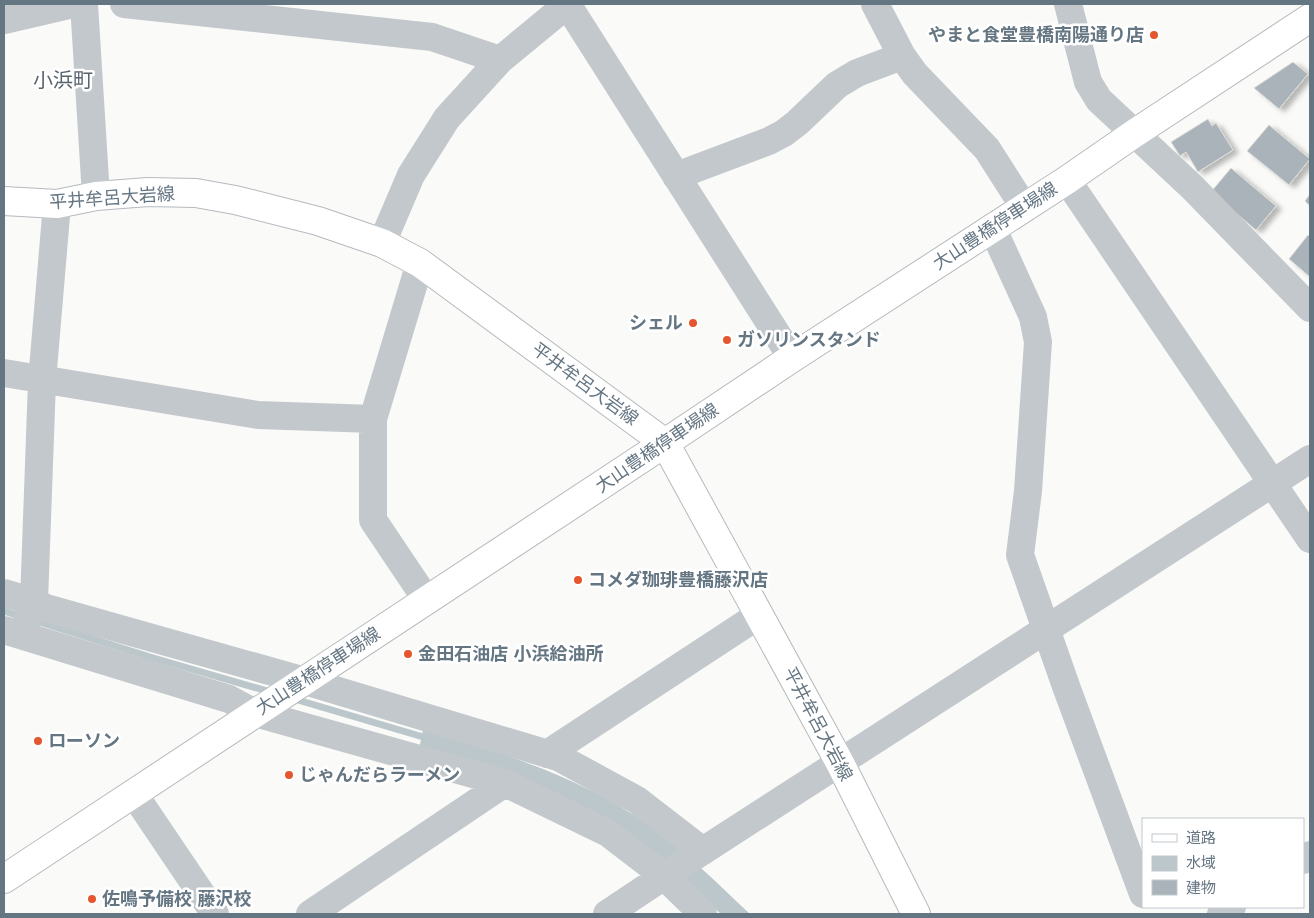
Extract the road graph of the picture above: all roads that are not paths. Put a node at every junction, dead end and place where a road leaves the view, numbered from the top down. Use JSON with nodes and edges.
{"nodes":[{"id":1,"x":73,"y":4,"type":"edge"},
{"id":2,"x":84,"y":4,"type":"edge"},
{"id":3,"x":124,"y":4,"type":"edge"},
{"id":4,"x":567,"y":4,"type":"edge"},
{"id":5,"x":875,"y":4,"type":"edge"},
{"id":6,"x":1068,"y":4,"type":"edge"},
{"id":7,"x":155,"y":5,"type":"edge"},
{"id":8,"x":1310,"y":18,"type":"edge"},
{"id":9,"x":4,"y":20,"type":"edge"},
{"id":10,"x":902,"y":56,"type":"junction"},
{"id":11,"x":500,"y":60,"type":"junction"},
{"id":12,"x":1135,"y":133,"type":"junction"},
{"id":13,"x":676,"y":176,"type":"junction"},
{"id":14,"x":1067,"y":180,"type":"junction"},
{"id":15,"x":96,"y":196,"type":"junction"},
{"id":16,"x":4,"y":201,"type":"edge"},
{"id":17,"x":57,"y":204,"type":"junction"},
{"id":18,"x":1024,"y":207,"type":"junction"},
{"id":19,"x":992,"y":227,"type":"junction"},
{"id":20,"x":382,"y":243,"type":"junction"},
{"id":21,"x":420,"y":263,"type":"junction"},
{"id":22,"x":1310,"y":308,"type":"edge"},
{"id":23,"x":792,"y":358,"type":"junction"},
{"id":24,"x":4,"y":373,"type":"edge"},
{"id":25,"x":42,"y":381,"type":"junction"},
{"id":26,"x":373,"y":419,"type":"junction"},
{"id":27,"x":665,"y":443,"type":"junction"},
{"id":28,"x":1310,"y":459,"type":"edge"},
{"id":29,"x":1274,"y":483,"type":"junction"},
{"id":30,"x":1310,"y":539,"type":"edge"},
{"id":31,"x":4,"y":593,"type":"edge"},
{"id":32,"x":426,"y":599,"type":"junction"},
{"id":33,"x":34,"y":602,"type":"junction"},
{"id":34,"x":759,"y":615,"type":"junction"},
{"id":35,"x":1046,"y":628,"type":"junction"},
{"id":36,"x":10,"y":637,"type":"edge"},
{"id":37,"x":302,"y":683,"type":"junction"},
{"id":38,"x":260,"y":710,"type":"junction"},
{"id":39,"x":547,"y":754,"type":"junction"},
{"id":40,"x":840,"y":763,"type":"junction"},
{"id":41,"x":504,"y":783,"type":"junction"},
{"id":42,"x":134,"y":794,"type":"junction"},
{"id":43,"x":703,"y":851,"type":"junction"},
{"id":44,"x":664,"y":876,"type":"junction"},
{"id":45,"x":4,"y":879,"type":"edge"},
{"id":46,"x":1142,"y":891,"type":"edge"},
{"id":47,"x":215,"y":914,"type":"edge"},
{"id":48,"x":310,"y":914,"type":"edge"},
{"id":49,"x":607,"y":914,"type":"edge"},
{"id":50,"x":703,"y":914,"type":"edge"},
{"id":51,"x":916,"y":914,"type":"edge"}],
"edges":[{"from":1,"to":9,"type":"street"},
{"from":2,"to":15,"type":"street"},
{"from":3,"to":7,"type":"street"},
{"from":4,"to":11,"type":"street"},
{"from":4,"to":13,"type":"street"},
{"from":5,"to":10,"type":"street"},
{"from":6,"to":12,"type":"street"},
{"from":7,"to":11,"type":"street"},
{"from":8,"to":12,"type":"main road","name":"大山豊橋停車場線"},
{"from":10,"to":13,"type":"street"},
{"from":10,"to":18,"type":"street"},
{"from":11,"to":20,"type":"street"},
{"from":12,"to":14,"type":"main road","name":"大山豊橋停車場線"},
{"from":12,"to":22,"type":"street"},
{"from":13,"to":23,"type":"street"},
{"from":14,"to":18,"type":"main road","name":"大山豊橋停車場線"},
{"from":14,"to":29,"type":"street"},
{"from":15,"to":17,"type":"main road","name":"平井牟呂大岩線"},
{"from":15,"to":20,"type":"main road","name":"平井牟呂大岩線"},
{"from":16,"to":17,"type":"main road","name":"平井牟呂大岩線"},
{"from":17,"to":25,"type":"street"},
{"from":18,"to":19,"type":"main road","name":"大山豊橋停車場線"},
{"from":19,"to":23,"type":"main road","name":"大山豊橋停車場線"},
{"from":19,"to":35,"type":"street"},
{"from":20,"to":21,"type":"main road","name":"平井牟呂大岩線"},
{"from":21,"to":26,"type":"street"},
{"from":21,"to":27,"type":"main road","name":"平井牟呂大岩線"},
{"from":23,"to":27,"type":"main road","name":"大山豊橋停車場線"},
{"from":24,"to":25,"type":"street"},
{"from":25,"to":26,"type":"street"},
{"from":25,"to":33,"type":"street"},
{"from":26,"to":32,"type":"street"},
{"from":27,"to":32,"type":"main road","name":"大山豊橋停車場線"},
{"from":27,"to":34,"type":"main road","name":"平井牟呂大岩線"},
{"from":28,"to":29,"type":"street"},
{"from":29,"to":30,"type":"street"},
{"from":29,"to":35,"type":"street"},
{"from":31,"to":33,"type":"street"},
{"from":32,"to":37,"type":"main road","name":"大山豊橋停車場線"},
{"from":33,"to":36,"type":"street"},
{"from":33,"to":37,"type":"street"},
{"from":34,"to":39,"type":"street"},
{"from":34,"to":40,"type":"main road","name":"平井牟呂大岩線"},
{"from":35,"to":40,"type":"street"},
{"from":35,"to":46,"type":"street"},
{"from":36,"to":38,"type":"street"},
{"from":37,"to":38,"type":"main road","name":"大山豊橋停車場線"},
{"from":37,"to":39,"type":"street"},
{"from":38,"to":41,"type":"street"},
{"from":38,"to":42,"type":"main road","name":"大山豊橋停車場線"},
{"from":39,"to":43,"type":"street"},
{"from":40,"to":43,"type":"street"},
{"from":40,"to":51,"type":"main road","name":"平井牟呂大岩線"},
{"from":41,"to":44,"type":"street"},
{"from":41,"to":48,"type":"street"},
{"from":42,"to":45,"type":"main road","name":"大山豊橋停車場線"},
{"from":42,"to":47,"type":"street"},
{"from":43,"to":44,"type":"street"},
{"from":44,"to":49,"type":"street"},
{"from":44,"to":50,"type":"street"}]}
